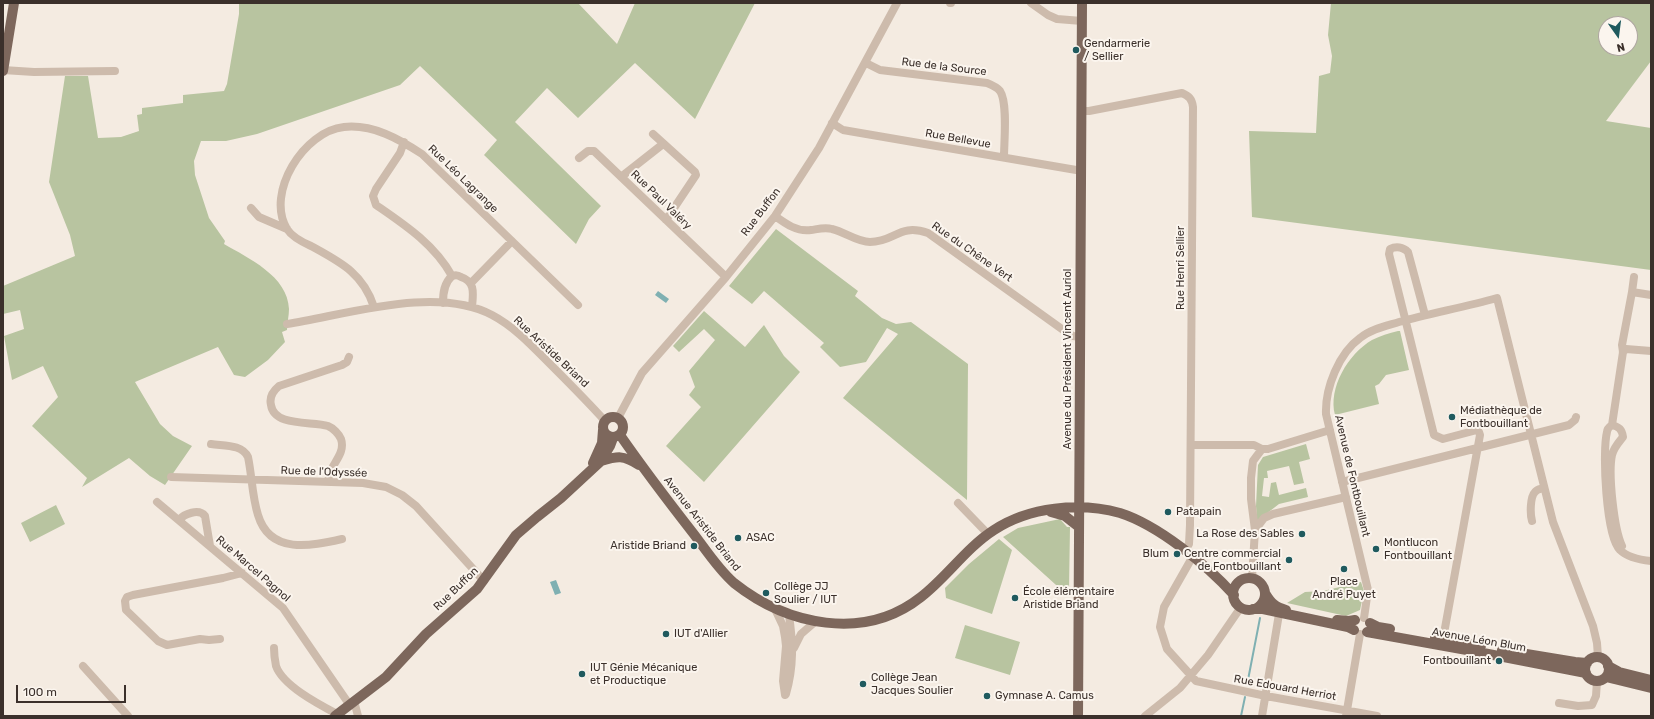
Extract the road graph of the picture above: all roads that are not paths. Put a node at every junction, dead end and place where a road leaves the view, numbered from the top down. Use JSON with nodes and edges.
{"nodes":[{"id":1,"x":14,"y":3,"type":"edge"},
{"id":2,"x":897,"y":3,"type":"edge"},
{"id":3,"x":1031,"y":3,"type":"edge"},
{"id":4,"x":1082,"y":3,"type":"edge"},
{"id":5,"x":1082,"y":21,"type":"junction"},
{"id":6,"x":5,"y":44,"type":"edge"},
{"id":7,"x":866,"y":63,"type":"junction"},
{"id":8,"x":3,"y":70,"type":"edge"},
{"id":9,"x":116,"y":71,"type":"dead end"},
{"id":10,"x":1081,"y":111,"type":"junction"},
{"id":11,"x":832,"y":124,"type":"junction"},
{"id":12,"x":653,"y":134,"type":"dead end"},
{"id":13,"x":404,"y":142,"type":"junction"},
{"id":14,"x":663,"y":144,"type":"junction"},
{"id":15,"x":579,"y":158,"type":"dead end"},
{"id":16,"x":1004,"y":158,"type":"junction"},
{"id":17,"x":1082,"y":171,"type":"junction"},
{"id":18,"x":621,"y":177,"type":"junction"},
{"id":19,"x":251,"y":208,"type":"dead end"},
{"id":20,"x":775,"y":216,"type":"junction"},
{"id":21,"x":666,"y":220,"type":"junction"},
{"id":22,"x":287,"y":230,"type":"junction"},
{"id":23,"x":512,"y":241,"type":"junction"},
{"id":24,"x":452,"y":276,"type":"junction"},
{"id":25,"x":1634,"y":276,"type":"dead end"},
{"id":26,"x":726,"y":277,"type":"junction"},
{"id":27,"x":471,"y":283,"type":"junction"},
{"id":28,"x":1632,"y":292,"type":"junction"},
{"id":29,"x":1651,"y":295,"type":"edge"},
{"id":30,"x":443,"y":302,"type":"junction"},
{"id":31,"x":578,"y":305,"type":"dead end"},
{"id":32,"x":374,"y":307,"type":"junction"},
{"id":33,"x":472,"y":307,"type":"junction"},
{"id":34,"x":1424,"y":315,"type":"junction"},
{"id":35,"x":1406,"y":320,"type":"junction"},
{"id":36,"x":287,"y":324,"type":"dead end"},
{"id":37,"x":1080,"y":337,"type":"junction"},
{"id":38,"x":1651,"y":351,"type":"edge"},
{"id":39,"x":1623,"y":352,"type":"junction"},
{"id":40,"x":349,"y":358,"type":"dead end"},
{"id":41,"x":1576,"y":417,"type":"dead end"},
{"id":42,"x":618,"y":418,"type":"junction"},
{"id":43,"x":604,"y":425,"type":"junction"},
{"id":44,"x":1612,"y":425,"type":"junction"},
{"id":45,"x":1330,"y":430,"type":"junction"},
{"id":46,"x":1531,"y":435,"type":"junction"},
{"id":47,"x":616,"y":436,"type":"junction"},
{"id":48,"x":211,"y":444,"type":"dead end"},
{"id":49,"x":1191,"y":445,"type":"junction"},
{"id":50,"x":1478,"y":447,"type":"junction"},
{"id":51,"x":1262,"y":449,"type":"junction"},
{"id":52,"x":601,"y":461,"type":"junction"},
{"id":53,"x":642,"y":467,"type":"junction"},
{"id":54,"x":587,"y":474,"type":"junction"},
{"id":55,"x":171,"y":477,"type":"dead end"},
{"id":56,"x":251,"y":480,"type":"junction"},
{"id":57,"x":328,"y":482,"type":"junction"},
{"id":58,"x":1342,"y":482,"type":"junction"},
{"id":59,"x":1544,"y":488,"type":"junction"},
{"id":60,"x":1346,"y":497,"type":"junction"},
{"id":61,"x":157,"y":502,"type":"dead end"},
{"id":62,"x":958,"y":503,"type":"dead end"},
{"id":63,"x":1079,"y":508,"type":"junction"},
{"id":64,"x":1035,"y":513,"type":"junction"},
{"id":65,"x":179,"y":520,"type":"junction"},
{"id":66,"x":1532,"y":521,"type":"dead end"},
{"id":67,"x":1079,"y":527,"type":"junction"},
{"id":68,"x":1255,"y":530,"type":"junction"},
{"id":69,"x":988,"y":534,"type":"junction"},
{"id":70,"x":342,"y":540,"type":"dead end"},
{"id":71,"x":210,"y":546,"type":"junction"},
{"id":72,"x":1189,"y":553,"type":"junction"},
{"id":73,"x":1626,"y":554,"type":"junction"},
{"id":74,"x":1651,"y":561,"type":"edge"},
{"id":75,"x":242,"y":573,"type":"junction"},
{"id":76,"x":1252,"y":578,"type":"junction"},
{"id":77,"x":484,"y":581,"type":"junction"},
{"id":78,"x":1223,"y":582,"type":"junction"},
{"id":79,"x":1239,"y":582,"type":"junction"},
{"id":80,"x":1265,"y":593,"type":"junction"},
{"id":81,"x":1234,"y":595,"type":"junction"},
{"id":82,"x":1241,"y":607,"type":"junction"},
{"id":83,"x":775,"y":609,"type":"junction"},
{"id":84,"x":1253,"y":609,"type":"junction"},
{"id":85,"x":1279,"y":614,"type":"junction"},
{"id":86,"x":789,"y":615,"type":"junction"},
{"id":87,"x":816,"y":621,"type":"junction"},
{"id":88,"x":1362,"y":626,"type":"junction"},
{"id":89,"x":220,"y":639,"type":"dead end"},
{"id":90,"x":1443,"y":639,"type":"junction"},
{"id":91,"x":274,"y":648,"type":"dead end"},
{"id":92,"x":793,"y":649,"type":"junction"},
{"id":93,"x":1598,"y":657,"type":"junction"},
{"id":94,"x":1587,"y":663,"type":"junction"},
{"id":95,"x":83,"y":666,"type":"dead end"},
{"id":96,"x":1608,"y":666,"type":"junction"},
{"id":97,"x":1586,"y":673,"type":"junction"},
{"id":98,"x":1190,"y":676,"type":"junction"},
{"id":99,"x":1601,"y":679,"type":"junction"},
{"id":100,"x":1651,"y":680,"type":"edge"},
{"id":101,"x":1651,"y":688,"type":"edge"},
{"id":102,"x":1266,"y":696,"type":"junction"},
{"id":103,"x":351,"y":703,"type":"junction"},
{"id":104,"x":1559,"y":703,"type":"dead end"},
{"id":105,"x":1346,"y":713,"type":"edge"},
{"id":106,"x":336,"y":715,"type":"edge"},
{"id":107,"x":128,"y":716,"type":"edge"},
{"id":108,"x":358,"y":716,"type":"edge"},
{"id":109,"x":1078,"y":716,"type":"edge"},
{"id":110,"x":1145,"y":716,"type":"edge"},
{"id":111,"x":1262,"y":716,"type":"edge"},
{"id":112,"x":1378,"y":716,"type":"edge"}],
"edges":[{"from":1,"to":6,"type":"main road"},
{"from":2,"to":7,"type":"street","name":"Rue Buffon"},
{"from":3,"to":5,"type":"street"},
{"from":4,"to":5,"type":"main road","name":"Avenue du Président Vincent Auriol"},
{"from":5,"to":10,"type":"main road","name":"Avenue du Président Vincent Auriol"},
{"from":6,"to":8,"type":"main road"},
{"from":7,"to":11,"type":"street","name":"Rue Buffon"},
{"from":7,"to":16,"type":"street","name":"Rue de la Source"},
{"from":8,"to":9,"type":"street"},
{"from":10,"to":17,"type":"main road","name":"Avenue du Président Vincent Auriol"},
{"from":10,"to":49,"type":"street","name":"Rue Henri Sellier"},
{"from":11,"to":16,"type":"street","name":"Rue Bellevue"},
{"from":11,"to":20,"type":"street","name":"Rue Buffon"},
{"from":12,"to":14,"type":"street"},
{"from":13,"to":22,"type":"street","name":"Rue Léo Lagrange"},
{"from":13,"to":23,"type":"street","name":"Rue Léo Lagrange"},
{"from":13,"to":24,"type":"street"},
{"from":14,"to":18,"type":"street"},
{"from":14,"to":21,"type":"street"},
{"from":15,"to":18,"type":"street","name":"Rue Paul Valéry"},
{"from":16,"to":17,"type":"street","name":"Rue Bellevue"},
{"from":17,"to":37,"type":"main road","name":"Avenue du Président Vincent Auriol"},
{"from":18,"to":21,"type":"street","name":"Rue Paul Valéry"},
{"from":19,"to":22,"type":"street"},
{"from":20,"to":26,"type":"street","name":"Rue Buffon"},
{"from":20,"to":37,"type":"street","name":"Rue du Chêne Vert"},
{"from":21,"to":26,"type":"street","name":"Rue Paul Valéry"},
{"from":22,"to":32,"type":"street"},
{"from":23,"to":27,"type":"street"},
{"from":23,"to":31,"type":"street","name":"Rue Léo Lagrange"},
{"from":24,"to":27,"type":"street"},
{"from":24,"to":30,"type":"street"},
{"from":25,"to":28,"type":"street"},
{"from":26,"to":42,"type":"street","name":"Rue Buffon"},
{"from":27,"to":33,"type":"street"},
{"from":28,"to":29,"type":"street"},
{"from":28,"to":39,"type":"street"},
{"from":30,"to":32,"type":"street","name":"Rue Aristide Briand"},
{"from":30,"to":33,"type":"street","name":"Rue Aristide Briand"},
{"from":32,"to":36,"type":"street","name":"Rue Aristide Briand"},
{"from":33,"to":43,"type":"street","name":"Rue Aristide Briand"},
{"from":34,"to":35,"type":"street","name":"Avenue de Fontbouillant"},
{"from":34,"to":35,"type":"street"},
{"from":34,"to":46,"type":"street","name":"Avenue de Fontbouillant"},
{"from":35,"to":45,"type":"street","name":"Avenue de Fontbouillant"},
{"from":35,"to":50,"type":"street"},
{"from":37,"to":63,"type":"main road","name":"Avenue du Président Vincent Auriol"},
{"from":38,"to":39,"type":"street"},
{"from":39,"to":44,"type":"street"},
{"from":40,"to":57,"type":"street"},
{"from":41,"to":46,"type":"street"},
{"from":42,"to":43,"type":"main road"},
{"from":42,"to":47,"type":"main road"},
{"from":43,"to":47,"type":"main road"},
{"from":43,"to":54,"type":"main road","name":"Rue Buffon"},
{"from":44,"to":73,"type":"street"},
{"from":44,"to":73,"type":"street"},
{"from":45,"to":51,"type":"street"},
{"from":45,"to":58,"type":"street","name":"Avenue de Fontbouillant"},
{"from":46,"to":50,"type":"street"},
{"from":46,"to":59,"type":"street","name":"Avenue de Fontbouillant"},
{"from":47,"to":52,"type":"main road","name":"Rue Buffon"},
{"from":47,"to":53,"type":"main road","name":"Avenue Aristide Briand"},
{"from":48,"to":56,"type":"street"},
{"from":49,"to":51,"type":"street"},
{"from":49,"to":72,"type":"street","name":"Rue Henri Sellier"},
{"from":50,"to":58,"type":"street"},
{"from":50,"to":90,"type":"street"},
{"from":51,"to":68,"type":"street"},
{"from":52,"to":53,"type":"main road"},
{"from":52,"to":54,"type":"main road","name":"Rue Buffon"},
{"from":53,"to":83,"type":"main road","name":"Avenue Aristide Briand"},
{"from":54,"to":77,"type":"main road","name":"Rue Buffon"},
{"from":55,"to":56,"type":"street","name":"Rue de l'Odyssée"},
{"from":56,"to":57,"type":"street","name":"Rue de l'Odyssée"},
{"from":56,"to":70,"type":"street"},
{"from":57,"to":77,"type":"street","name":"Rue de l'Odyssée"},
{"from":58,"to":60,"type":"street","name":"Avenue de Fontbouillant"},
{"from":59,"to":66,"type":"street"},
{"from":59,"to":93,"type":"street","name":"Avenue de Fontbouillant"},
{"from":60,"to":68,"type":"street"},
{"from":60,"to":88,"type":"street","name":"Avenue de Fontbouillant"},
{"from":61,"to":65,"type":"street","name":"Rue Marcel Pagnol"},
{"from":62,"to":69,"type":"street"},
{"from":63,"to":64,"type":"main road","name":"Avenue Aristide Briand"},
{"from":63,"to":67,"type":"main road","name":"Avenue du Président Vincent Auriol"},
{"from":63,"to":72,"type":"main road"},
{"from":64,"to":67,"type":"main road"},
{"from":64,"to":69,"type":"main road","name":"Avenue Aristide Briand"},
{"from":65,"to":71,"type":"street","name":"Rue Marcel Pagnol"},
{"from":65,"to":71,"type":"street"},
{"from":67,"to":109,"type":"main road","name":"Avenue du Président Vincent Auriol"},
{"from":68,"to":76,"type":"street"},
{"from":69,"to":87,"type":"main road","name":"Avenue Aristide Briand"},
{"from":71,"to":75,"type":"street","name":"Rue Marcel Pagnol"},
{"from":72,"to":78,"type":"main road"},
{"from":72,"to":98,"type":"street","name":"Rue Henri Sellier"},
{"from":73,"to":74,"type":"street"},
{"from":75,"to":89,"type":"street"},
{"from":75,"to":103,"type":"street","name":"Rue Marcel Pagnol"},
{"from":76,"to":79,"type":"main road"},
{"from":76,"to":80,"type":"main road","name":"Avenue Léon Blum"},
{"from":77,"to":103,"type":"main road","name":"Rue Buffon"},
{"from":78,"to":79,"type":"main road"},
{"from":78,"to":81,"type":"main road"},
{"from":79,"to":81,"type":"main road"},
{"from":80,"to":84,"type":"main road"},
{"from":80,"to":88,"type":"main road","name":"Avenue Léon Blum"},
{"from":81,"to":82,"type":"main road"},
{"from":82,"to":84,"type":"main road","name":"Avenue Léon Blum"},
{"from":82,"to":98,"type":"street"},
{"from":83,"to":86,"type":"main road","name":"Avenue Aristide Briand"},
{"from":83,"to":92,"type":"street"},
{"from":84,"to":85,"type":"main road","name":"Avenue Léon Blum"},
{"from":85,"to":88,"type":"main road","name":"Avenue Léon Blum"},
{"from":85,"to":102,"type":"street"},
{"from":86,"to":87,"type":"main road","name":"Avenue Aristide Briand"},
{"from":86,"to":92,"type":"street"},
{"from":87,"to":92,"type":"street"},
{"from":88,"to":90,"type":"main road","name":"Avenue Léon Blum"},
{"from":88,"to":97,"type":"main road","name":"Avenue Léon Blum"},
{"from":88,"to":105,"type":"street","name":"Avenue de Fontbouillant"},
{"from":90,"to":94,"type":"main road","name":"Avenue Léon Blum"},
{"from":91,"to":106,"type":"street"},
{"from":93,"to":94,"type":"main road"},
{"from":93,"to":96,"type":"main road"},
{"from":94,"to":97,"type":"main road"},
{"from":95,"to":107,"type":"street"},
{"from":96,"to":99,"type":"main road"},
{"from":96,"to":100,"type":"main road"},
{"from":97,"to":99,"type":"main road","name":"Avenue Léon Blum"},
{"from":98,"to":102,"type":"street","name":"Rue Edouard Herriot"},
{"from":98,"to":110,"type":"street"},
{"from":99,"to":101,"type":"main road","name":"Avenue Léon Blum"},
{"from":99,"to":104,"type":"street"},
{"from":102,"to":105,"type":"street","name":"Rue Edouard Herriot"},
{"from":102,"to":111,"type":"street"},
{"from":103,"to":106,"type":"main road","name":"Rue Buffon"},
{"from":103,"to":108,"type":"street","name":"Rue Marcel Pagnol"},
{"from":105,"to":112,"type":"street","name":"Rue Edouard Herriot"}]}
